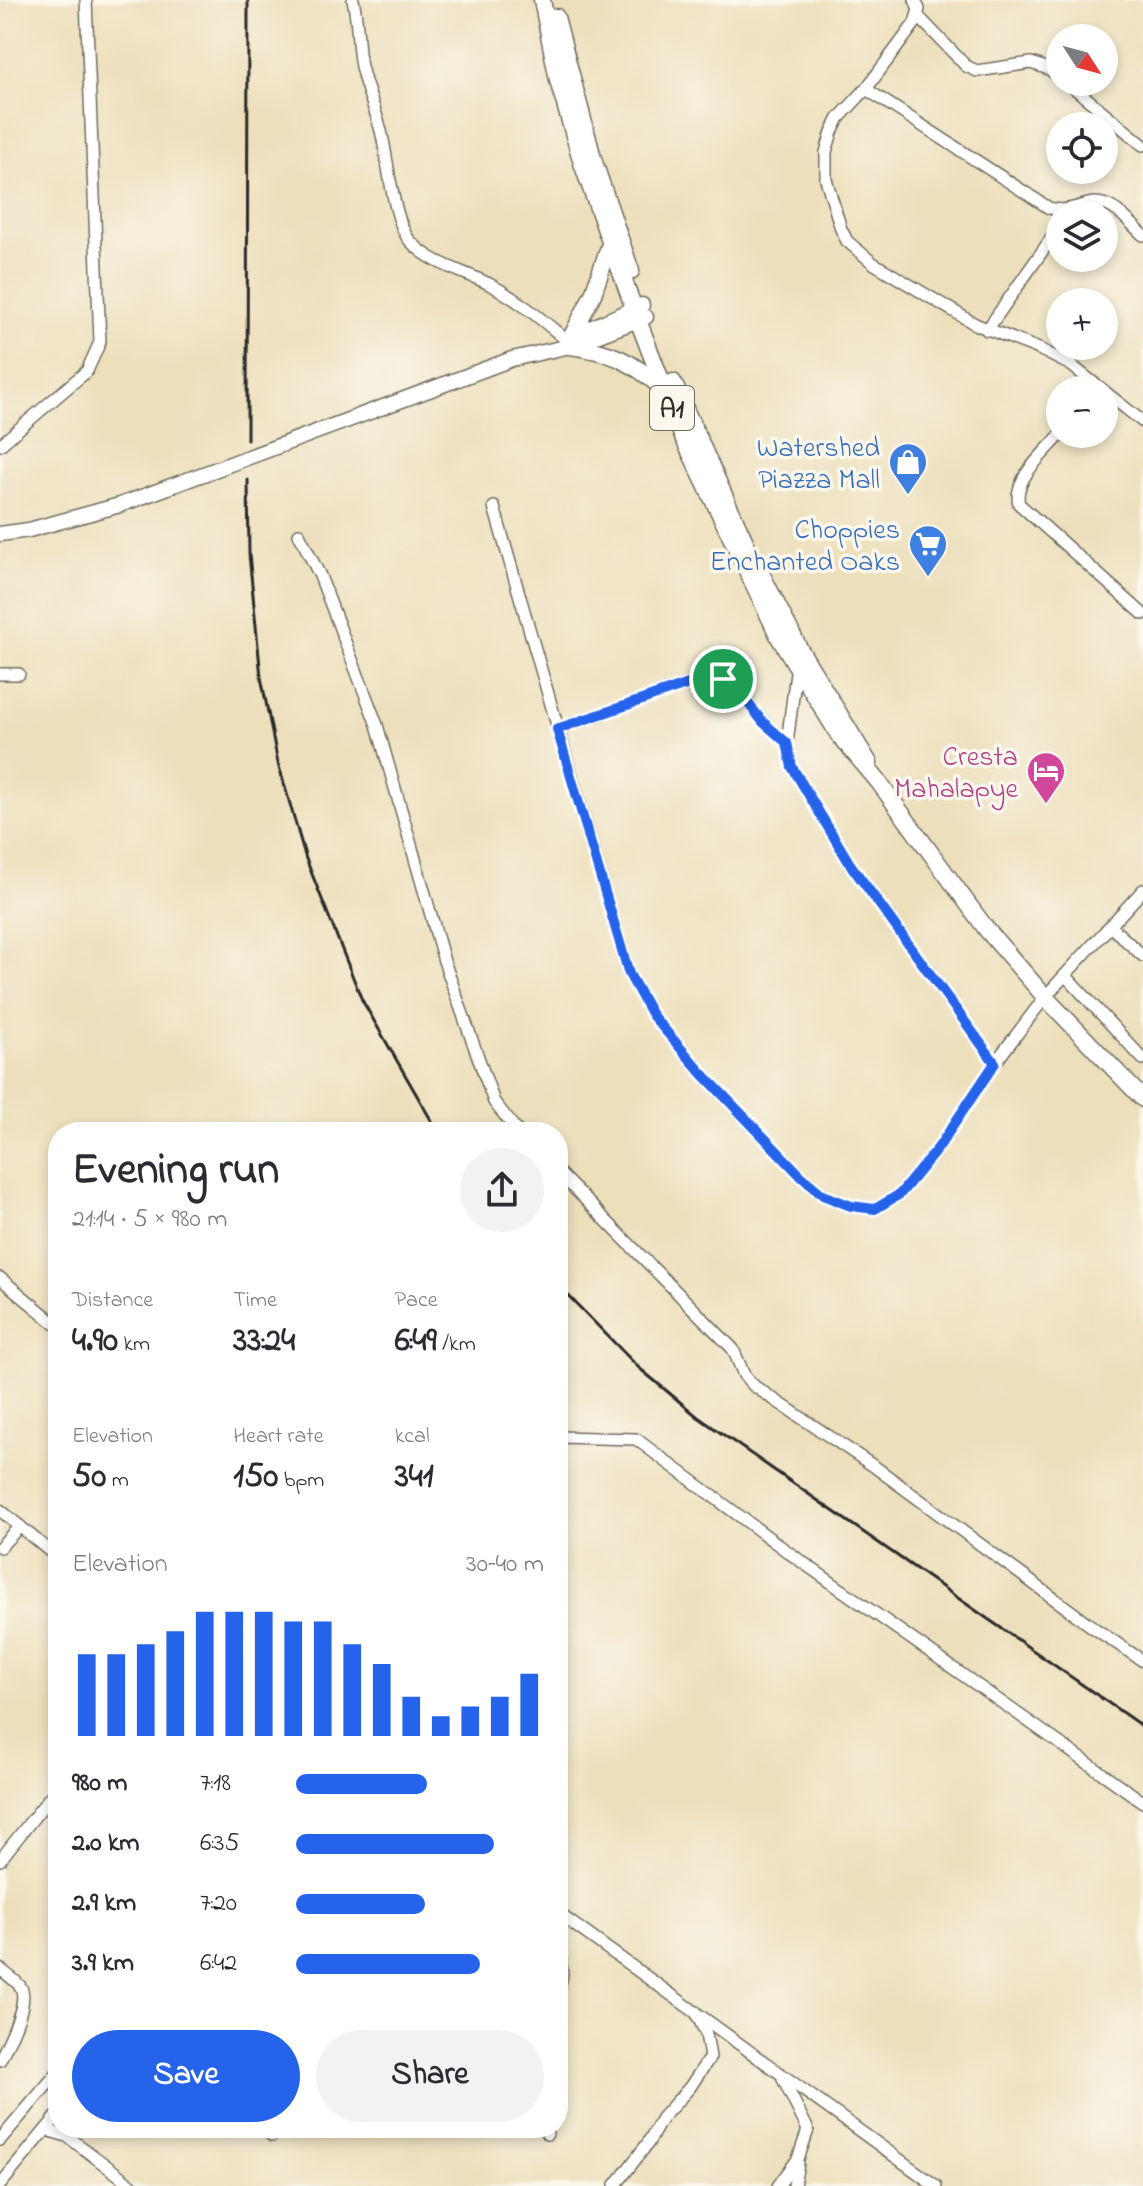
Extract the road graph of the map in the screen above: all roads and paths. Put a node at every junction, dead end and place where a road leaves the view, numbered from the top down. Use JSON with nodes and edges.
{"nodes":[{"id":1,"x":86,"y":0,"type":"edge"},
{"id":2,"x":353,"y":0,"type":"edge"},
{"id":3,"x":542,"y":0,"type":"edge"},
{"id":4,"x":552,"y":0,"type":"edge"},
{"id":5,"x":915,"y":0,"type":"edge"},
{"id":6,"x":918,"y":16,"type":"junction"},
{"id":7,"x":1046,"y":68,"type":"edge"},
{"id":8,"x":866,"y":89,"type":"junction"},
{"id":9,"x":1084,"y":96,"type":"edge"},
{"id":10,"x":1143,"y":145,"type":"edge"},
{"id":11,"x":1046,"y":206,"type":"edge"},
{"id":12,"x":1118,"y":215,"type":"edge"},
{"id":13,"x":1143,"y":235,"type":"edge"},
{"id":14,"x":610,"y":244,"type":"junction"},
{"id":15,"x":1046,"y":246,"type":"edge"},
{"id":16,"x":640,"y":313,"type":"junction"},
{"id":17,"x":987,"y":330,"type":"junction"},
{"id":18,"x":569,"y":341,"type":"junction"},
{"id":19,"x":1084,"y":376,"type":"edge"},
{"id":20,"x":666,"y":392,"type":"junction"},
{"id":21,"x":1118,"y":403,"type":"edge"},
{"id":22,"x":1143,"y":422,"type":"edge"},
{"id":23,"x":0,"y":445,"type":"edge"},
{"id":24,"x":1049,"y":448,"type":"edge"},
{"id":25,"x":494,"y":507,"type":"dead end"},
{"id":26,"x":0,"y":534,"type":"edge"},
{"id":27,"x":299,"y":534,"type":"dead end"},
{"id":28,"x":1143,"y":614,"type":"edge"},
{"id":29,"x":798,"y":658,"type":"junction"},
{"id":30,"x":0,"y":674,"type":"edge"},
{"id":31,"x":19,"y":674,"type":"dead end"},
{"id":32,"x":557,"y":729,"type":"junction"},
{"id":33,"x":787,"y":743,"type":"junction"},
{"id":34,"x":1143,"y":890,"type":"edge"},
{"id":35,"x":1110,"y":926,"type":"junction"},
{"id":36,"x":1143,"y":956,"type":"edge"},
{"id":37,"x":1065,"y":975,"type":"junction"},
{"id":38,"x":1045,"y":997,"type":"junction"},
{"id":39,"x":1143,"y":1059,"type":"edge"},
{"id":40,"x":995,"y":1063,"type":"junction"},
{"id":41,"x":1143,"y":1099,"type":"edge"},
{"id":42,"x":510,"y":1122,"type":"edge"},
{"id":43,"x":568,"y":1182,"type":"edge"},
{"id":44,"x":0,"y":1278,"type":"edge"},
{"id":45,"x":48,"y":1318,"type":"edge"},
{"id":46,"x":568,"y":1437,"type":"edge"},
{"id":47,"x":0,"y":1510,"type":"edge"},
{"id":48,"x":20,"y":1526,"type":"junction"},
{"id":49,"x":0,"y":1547,"type":"edge"},
{"id":50,"x":48,"y":1550,"type":"edge"},
{"id":51,"x":1143,"y":1661,"type":"edge"},
{"id":52,"x":48,"y":1800,"type":"edge"},
{"id":53,"x":1143,"y":1802,"type":"edge"},
{"id":54,"x":0,"y":1860,"type":"edge"},
{"id":55,"x":568,"y":1920,"type":"edge"},
{"id":56,"x":0,"y":1969,"type":"edge"},
{"id":57,"x":696,"y":2012,"type":"junction"},
{"id":58,"x":0,"y":2060,"type":"edge"},
{"id":59,"x":781,"y":2075,"type":"junction"},
{"id":60,"x":48,"y":2084,"type":"edge"},
{"id":61,"x":48,"y":2128,"type":"edge"},
{"id":62,"x":46,"y":2130,"type":"joint"},
{"id":63,"x":73,"y":2138,"type":"edge"},
{"id":64,"x":0,"y":2140,"type":"edge"},
{"id":65,"x":798,"y":2159,"type":"junction"},
{"id":66,"x":0,"y":2185,"type":"edge"},
{"id":67,"x":133,"y":2186,"type":"edge"},
{"id":68,"x":615,"y":2186,"type":"edge"},
{"id":69,"x":778,"y":2186,"type":"edge"},
{"id":70,"x":794,"y":2186,"type":"edge"},
{"id":71,"x":936,"y":2186,"type":"edge"}],
"edges":[{"from":1,"to":23,"type":"street"},
{"from":2,"to":18,"type":"street"},
{"from":3,"to":14,"type":"highway","number":"A1"},
{"from":4,"to":16,"type":"highway","number":"A1"},
{"from":5,"to":6,"type":"street"},
{"from":6,"to":7,"type":"street"},
{"from":6,"to":8,"type":"street"},
{"from":8,"to":11,"type":"street"},
{"from":8,"to":17,"type":"street"},
{"from":9,"to":10,"type":"street"},
{"from":12,"to":13,"type":"street"},
{"from":14,"to":16,"type":"highway","number":"A1"},
{"from":14,"to":18,"type":"highway"},
{"from":15,"to":17,"type":"street"},
{"from":16,"to":18,"type":"main road"},
{"from":16,"to":20,"type":"highway","number":"A1"},
{"from":16,"to":29,"type":"highway","number":"A1"},
{"from":17,"to":19,"type":"street"},
{"from":18,"to":20,"type":"highway"},
{"from":18,"to":26,"type":"main road"},
{"from":20,"to":29,"type":"highway","number":"A1"},
{"from":21,"to":22,"type":"street"},
{"from":24,"to":28,"type":"street"},
{"from":25,"to":32,"type":"street"},
{"from":27,"to":42,"type":"street"},
{"from":29,"to":33,"type":"street"},
{"from":29,"to":38,"type":"highway","number":"A1"},
{"from":30,"to":31,"type":"street"},
{"from":32,"to":33,"type":"street"},
{"from":32,"to":40,"type":"street"},
{"from":33,"to":40,"type":"street"},
{"from":34,"to":35,"type":"street"},
{"from":35,"to":36,"type":"street"},
{"from":35,"to":37,"type":"street"},
{"from":37,"to":38,"type":"street"},
{"from":37,"to":39,"type":"street"},
{"from":38,"to":40,"type":"street"},
{"from":38,"to":41,"type":"highway","number":"A1"},
{"from":43,"to":51,"type":"street"},
{"from":44,"to":45,"type":"street"},
{"from":46,"to":53,"type":"street"},
{"from":47,"to":48,"type":"street"},
{"from":48,"to":49,"type":"street"},
{"from":48,"to":50,"type":"street"},
{"from":52,"to":54,"type":"street"},
{"from":55,"to":57,"type":"street"},
{"from":56,"to":58,"type":"street"},
{"from":57,"to":59,"type":"street"},
{"from":57,"to":68,"type":"street"},
{"from":59,"to":65,"type":"street"},
{"from":59,"to":71,"type":"street"},
{"from":60,"to":64,"type":"street"},
{"from":61,"to":62,"type":"street"},
{"from":62,"to":66,"type":"street"},
{"from":63,"to":67,"type":"street"},
{"from":65,"to":69,"type":"street"},
{"from":65,"to":70,"type":"street"}]}
